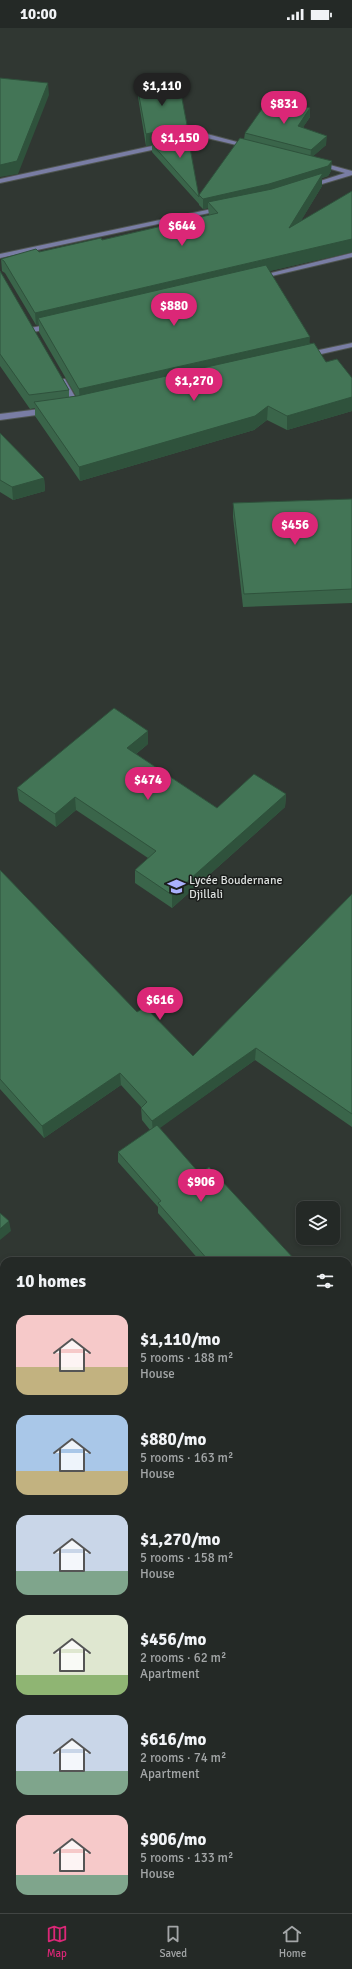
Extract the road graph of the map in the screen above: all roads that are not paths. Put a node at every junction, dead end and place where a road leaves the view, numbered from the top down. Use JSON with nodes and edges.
{"nodes":[{"id":1,"x":253,"y":147,"type":"edge"},
{"id":2,"x":314,"y":163,"type":"edge"},
{"id":3,"x":0,"y":181,"type":"edge"},
{"id":4,"x":300,"y":189,"type":"edge"},
{"id":5,"x":232,"y":207,"type":"edge"},
{"id":6,"x":352,"y":255,"type":"edge"},
{"id":7,"x":0,"y":256,"type":"edge"},
{"id":8,"x":251,"y":279,"type":"edge"},
{"id":9,"x":56,"y":325,"type":"edge"},
{"id":10,"x":33,"y":330,"type":"edge"},
{"id":11,"x":352,"y":345,"type":"edge"},
{"id":12,"x":298,"y":357,"type":"edge"},
{"id":13,"x":58,"y":375,"type":"edge"},
{"id":14,"x":77,"y":407,"type":"edge"},
{"id":15,"x":54,"y":410,"type":"edge"},
{"id":16,"x":0,"y":417,"type":"edge"}],
"edges":[{"from":1,"to":3,"type":"street"},
{"from":2,"to":4,"type":"street"},
{"from":5,"to":7,"type":"street"},
{"from":6,"to":8,"type":"street"},
{"from":9,"to":10,"type":"street"},
{"from":11,"to":12,"type":"street"},
{"from":13,"to":14,"type":"street"},
{"from":15,"to":16,"type":"street"}]}
